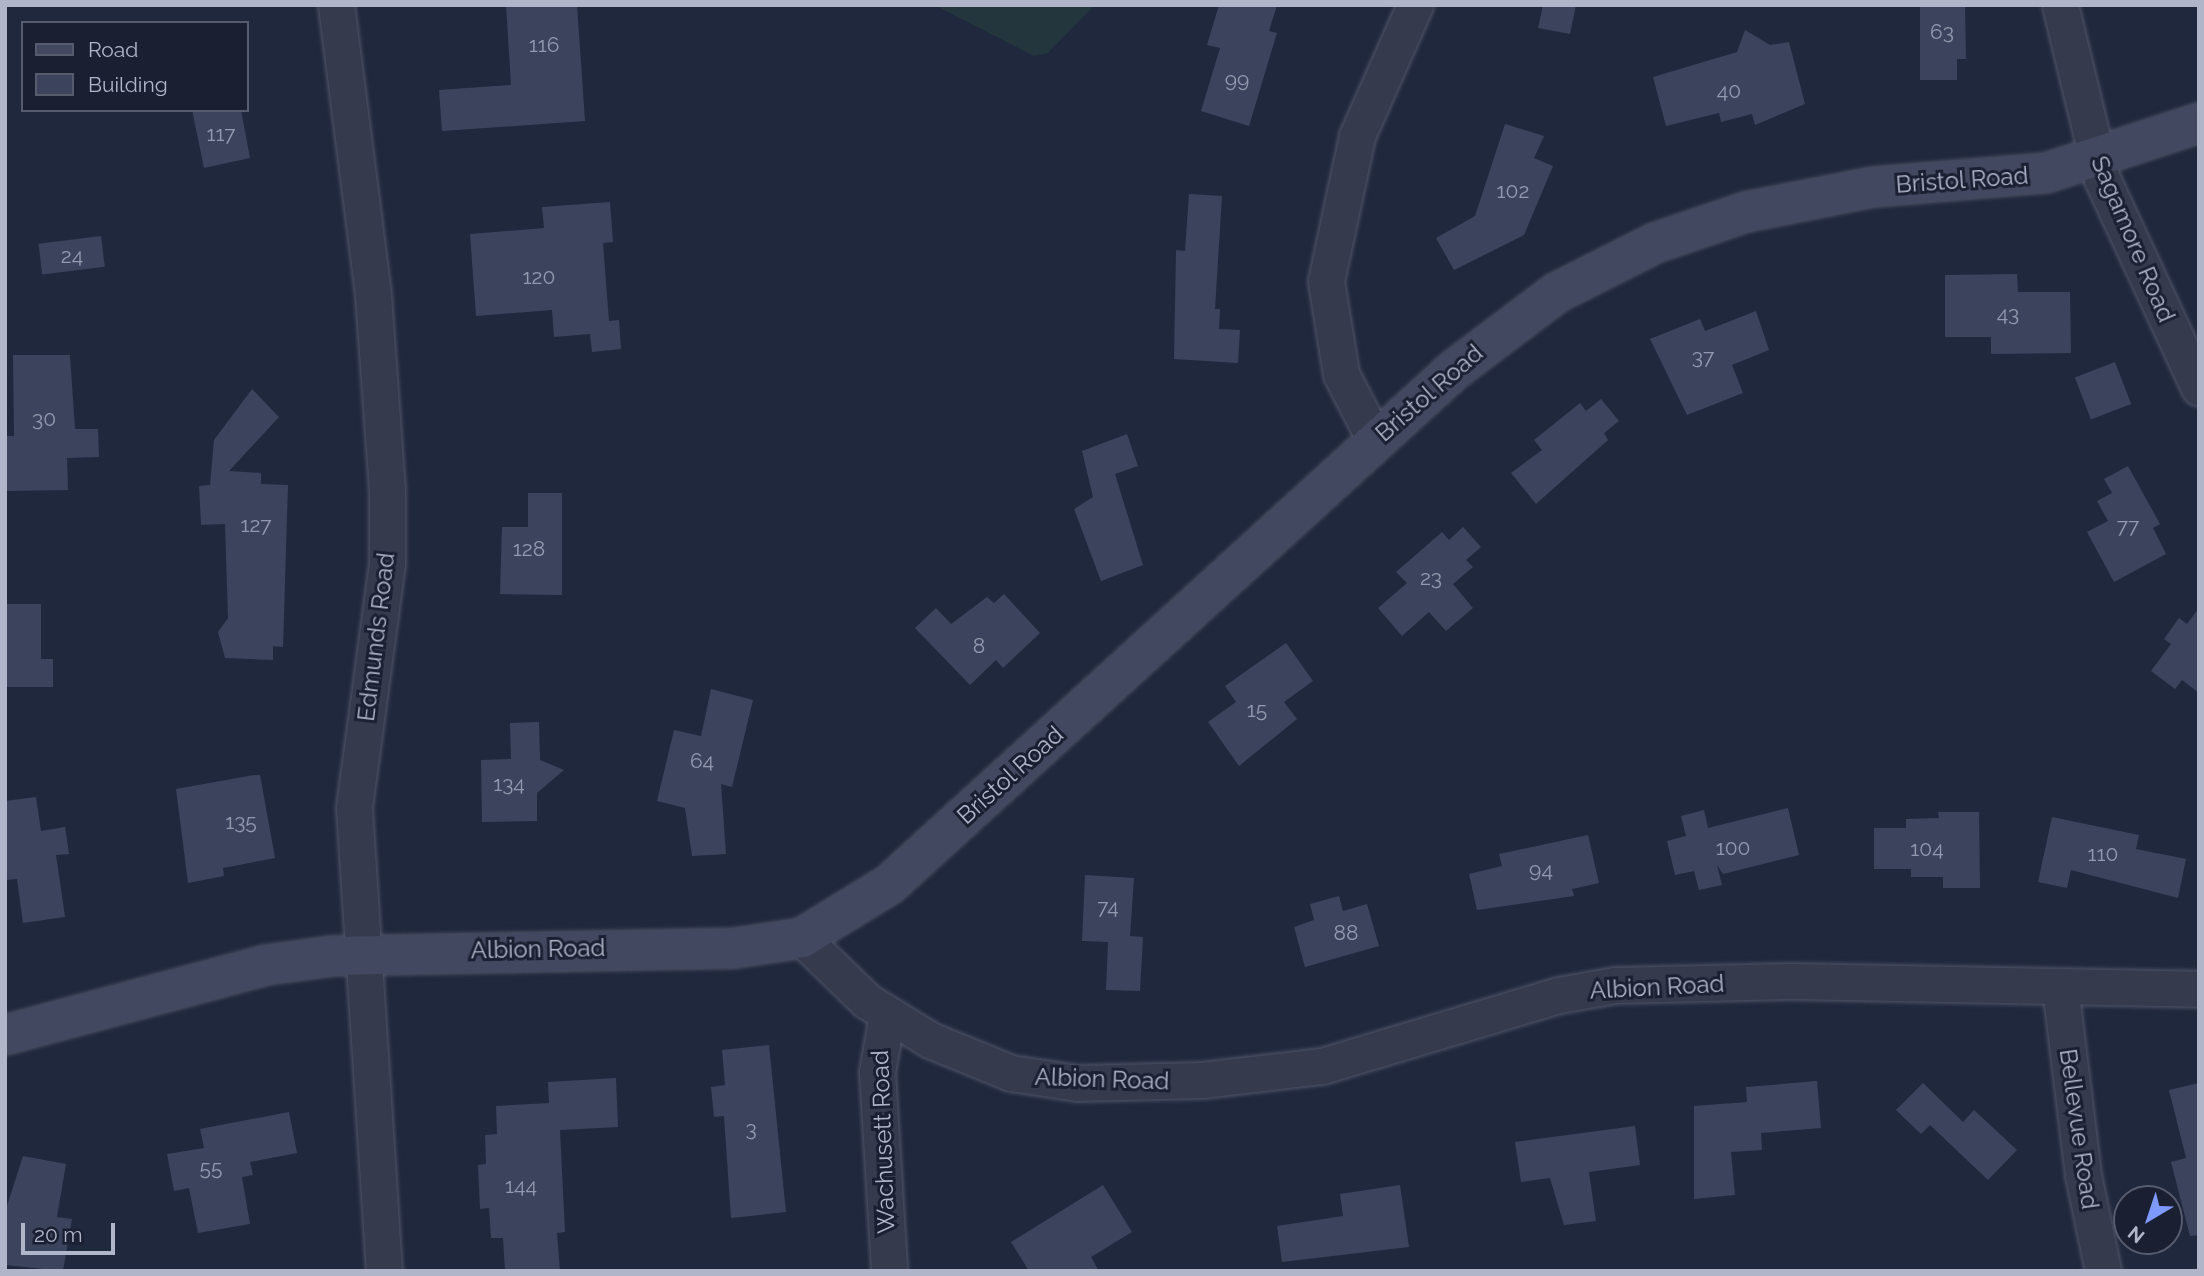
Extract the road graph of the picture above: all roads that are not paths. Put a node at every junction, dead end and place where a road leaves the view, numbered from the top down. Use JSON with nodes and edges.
{"nodes":[{"id":1,"x":336,"y":5,"type":"edge"},
{"id":2,"x":1415,"y":5,"type":"edge"},
{"id":3,"x":2060,"y":5,"type":"edge"},
{"id":4,"x":2199,"y":124,"type":"edge"},
{"id":5,"x":2097,"y":161,"type":"junction"},
{"id":6,"x":2199,"y":388,"type":"edge"},
{"id":7,"x":1375,"y":440,"type":"junction"},
{"id":8,"x":802,"y":939,"type":"junction"},
{"id":9,"x":362,"y":954,"type":"junction"},
{"id":10,"x":2060,"y":987,"type":"junction"},
{"id":11,"x":2199,"y":989,"type":"edge"},
{"id":12,"x":887,"y":1015,"type":"junction"},
{"id":13,"x":5,"y":1035,"type":"edge"},
{"id":14,"x":384,"y":1271,"type":"edge"},
{"id":15,"x":889,"y":1271,"type":"edge"},
{"id":16,"x":2103,"y":1271,"type":"edge"}],
"edges":[{"from":1,"to":9,"type":"street","name":"Edmunds Road"},
{"from":2,"to":7,"type":"street"},
{"from":3,"to":5,"type":"street","name":"Sagamore Road"},
{"from":4,"to":5,"type":"street","name":"Bristol Road"},
{"from":5,"to":6,"type":"street","name":"Sagamore Road"},
{"from":5,"to":7,"type":"street","name":"Bristol Road"},
{"from":7,"to":8,"type":"street","name":"Bristol Road"},
{"from":8,"to":9,"type":"street","name":"Albion Road"},
{"from":8,"to":12,"type":"street","name":"Albion Road"},
{"from":9,"to":13,"type":"street","name":"Albion Road"},
{"from":9,"to":14,"type":"street","name":"Edmunds Road"},
{"from":10,"to":11,"type":"street","name":"Albion Road"},
{"from":10,"to":12,"type":"street","name":"Albion Road"},
{"from":10,"to":16,"type":"street","name":"Bellevue Road"},
{"from":12,"to":15,"type":"street","name":"Wachusett Road"}]}
